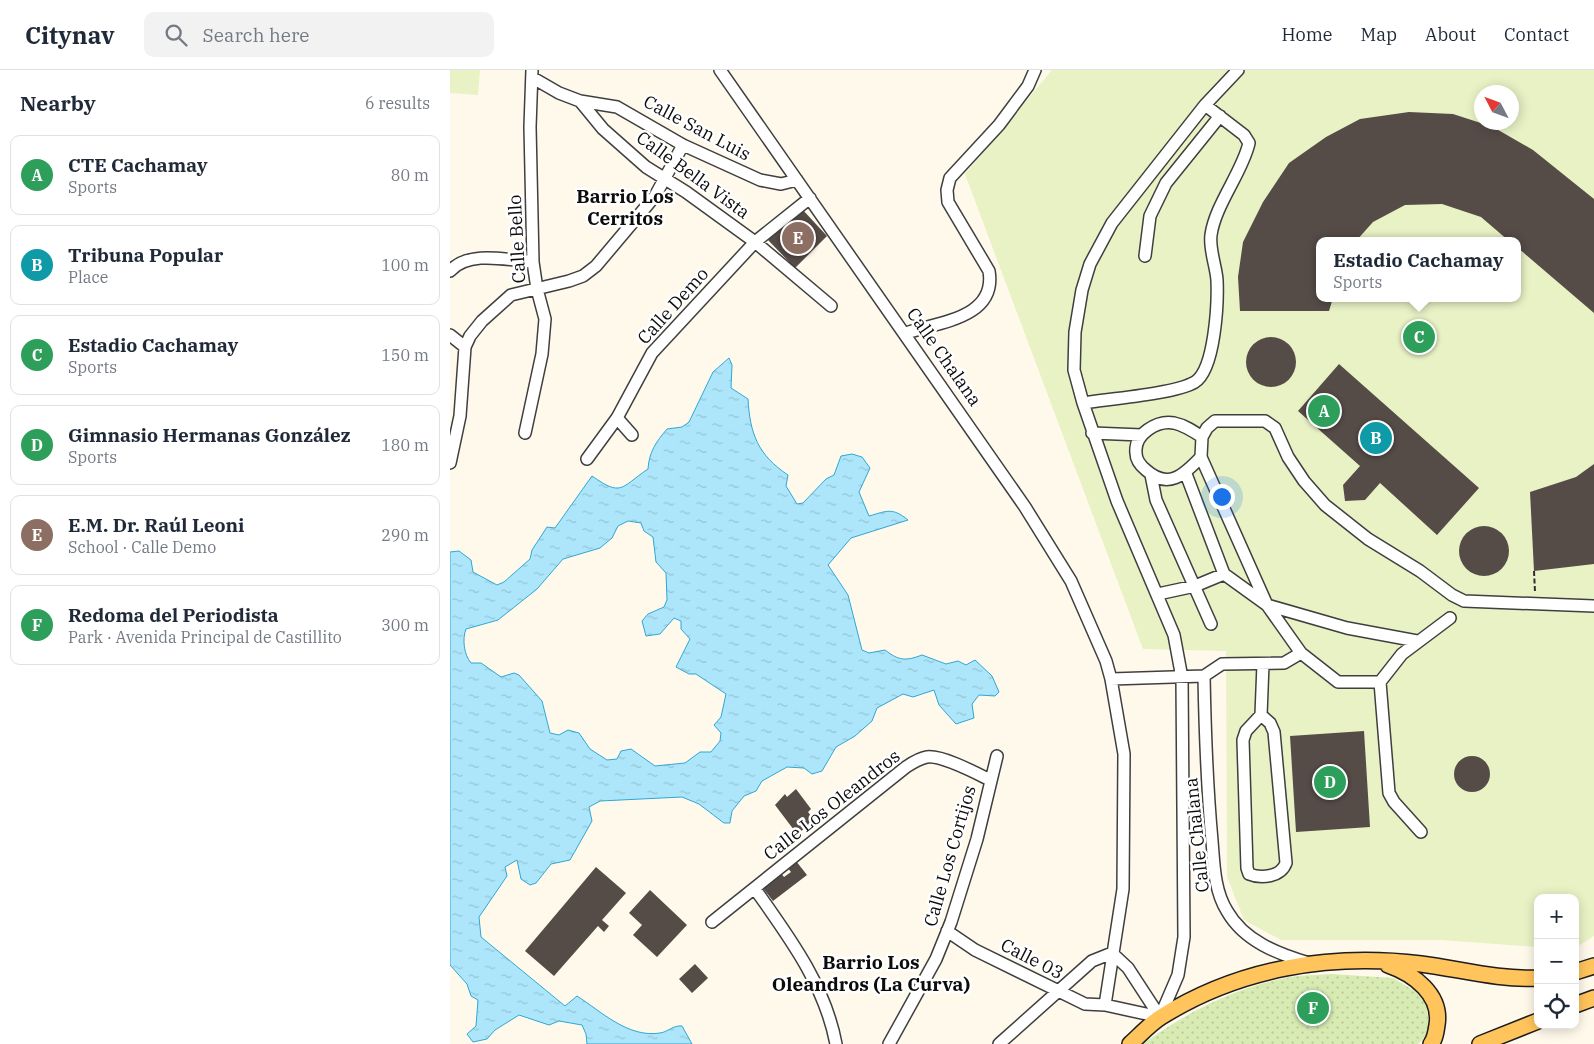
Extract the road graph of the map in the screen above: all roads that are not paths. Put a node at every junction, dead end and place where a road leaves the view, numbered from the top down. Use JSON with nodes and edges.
{"nodes":[{"id":1,"x":720,"y":70,"type":"edge"},
{"id":2,"x":1035,"y":70,"type":"edge"},
{"id":3,"x":1238,"y":70,"type":"edge"},
{"id":4,"x":533,"y":74,"type":"edge"},
{"id":5,"x":580,"y":102,"type":"junction"},
{"id":6,"x":1205,"y":105,"type":"junction"},
{"id":7,"x":1220,"y":116,"type":"junction"},
{"id":8,"x":683,"y":145,"type":"junction"},
{"id":9,"x":665,"y":179,"type":"junction"},
{"id":10,"x":797,"y":180,"type":"junction"},
{"id":11,"x":810,"y":198,"type":"junction"},
{"id":12,"x":755,"y":242,"type":"junction"},
{"id":13,"x":1145,"y":256,"type":"dead end"},
{"id":14,"x":533,"y":262,"type":"junction"},
{"id":15,"x":450,"y":271,"type":"edge"},
{"id":16,"x":537,"y":289,"type":"junction"},
{"id":17,"x":831,"y":306,"type":"dead end"},
{"id":18,"x":906,"y":333,"type":"junction"},
{"id":19,"x":450,"y":335,"type":"edge"},
{"id":20,"x":465,"y":347,"type":"junction"},
{"id":21,"x":1083,"y":403,"type":"junction"},
{"id":22,"x":617,"y":418,"type":"junction"},
{"id":23,"x":526,"y":433,"type":"dead end"},
{"id":24,"x":1092,"y":433,"type":"junction"},
{"id":25,"x":632,"y":435,"type":"dead end"},
{"id":26,"x":1142,"y":435,"type":"junction"},
{"id":27,"x":1202,"y":436,"type":"junction"},
{"id":28,"x":1201,"y":457,"type":"junction"},
{"id":29,"x":587,"y":458,"type":"dead end"},
{"id":30,"x":450,"y":463,"type":"edge"},
{"id":31,"x":1186,"y":474,"type":"junction"},
{"id":32,"x":1151,"y":475,"type":"junction"},
{"id":33,"x":1224,"y":574,"type":"junction"},
{"id":34,"x":1195,"y":586,"type":"junction"},
{"id":35,"x":1158,"y":594,"type":"junction"},
{"id":36,"x":1267,"y":604,"type":"junction"},
{"id":37,"x":1594,"y":606,"type":"edge"},
{"id":38,"x":1450,"y":618,"type":"dead end"},
{"id":39,"x":1211,"y":624,"type":"dead end"},
{"id":40,"x":1417,"y":641,"type":"junction"},
{"id":41,"x":1301,"y":653,"type":"junction"},
{"id":42,"x":1263,"y":664,"type":"junction"},
{"id":43,"x":1204,"y":676,"type":"junction"},
{"id":44,"x":1182,"y":678,"type":"junction"},
{"id":45,"x":1112,"y":679,"type":"junction"},
{"id":46,"x":1380,"y":682,"type":"junction"},
{"id":47,"x":1261,"y":716,"type":"junction"},
{"id":48,"x":997,"y":756,"type":"dead end"},
{"id":49,"x":990,"y":780,"type":"junction"},
{"id":50,"x":1421,"y":832,"type":"dead end"},
{"id":51,"x":755,"y":889,"type":"junction"},
{"id":52,"x":712,"y":922,"type":"dead end"},
{"id":53,"x":947,"y":931,"type":"junction"},
{"id":54,"x":1112,"y":953,"type":"junction"},
{"id":55,"x":1373,"y":960,"type":"junction"},
{"id":56,"x":1309,"y":963,"type":"junction"},
{"id":57,"x":1594,"y":966,"type":"edge"},
{"id":58,"x":1579,"y":971,"type":"edge"},
{"id":59,"x":1534,"y":978,"type":"edge"},
{"id":60,"x":1056,"y":991,"type":"junction"},
{"id":61,"x":1594,"y":998,"type":"edge"},
{"id":62,"x":1579,"y":1004,"type":"edge"},
{"id":63,"x":1106,"y":1005,"type":"junction"},
{"id":64,"x":1160,"y":1017,"type":"junction"},
{"id":65,"x":1534,"y":1022,"type":"edge"},
{"id":66,"x":836,"y":1044,"type":"edge"},
{"id":67,"x":889,"y":1044,"type":"edge"},
{"id":68,"x":999,"y":1044,"type":"edge"},
{"id":69,"x":1130,"y":1044,"type":"edge"},
{"id":70,"x":1431,"y":1044,"type":"edge"},
{"id":71,"x":1480,"y":1044,"type":"edge"}],
"edges":[{"from":1,"to":10,"type":"street","name":"Calle Chalana"},
{"from":2,"to":18,"type":"street"},
{"from":3,"to":6,"type":"street","name":"Calle Chalana"},
{"from":4,"to":5,"type":"street","name":"Calle Bella Vista"},
{"from":4,"to":14,"type":"street","name":"Calle Bello"},
{"from":5,"to":8,"type":"street","name":"Calle San Luis"},
{"from":5,"to":9,"type":"street","name":"Calle Bella Vista"},
{"from":6,"to":7,"type":"street"},
{"from":6,"to":21,"type":"street","name":"Calle Chalana"},
{"from":7,"to":13,"type":"street"},
{"from":7,"to":21,"type":"street"},
{"from":8,"to":9,"type":"street"},
{"from":8,"to":10,"type":"street","name":"Calle San Luis"},
{"from":9,"to":12,"type":"street","name":"Calle Bella Vista"},
{"from":9,"to":16,"type":"street"},
{"from":10,"to":11,"type":"street","name":"Calle Chalana"},
{"from":11,"to":12,"type":"street","name":"Calle Demo"},
{"from":11,"to":18,"type":"street","name":"Calle Chalana"},
{"from":12,"to":17,"type":"street","name":"Calle Bella Vista"},
{"from":12,"to":22,"type":"street","name":"Calle Demo"},
{"from":14,"to":15,"type":"street"},
{"from":14,"to":16,"type":"street","name":"Calle Bello"},
{"from":16,"to":20,"type":"street"},
{"from":16,"to":23,"type":"street","name":"Calle Bello"},
{"from":18,"to":45,"type":"street","name":"Calle Chalana"},
{"from":19,"to":20,"type":"street"},
{"from":20,"to":30,"type":"street"},
{"from":21,"to":24,"type":"street","name":"Calle Chalana"},
{"from":22,"to":25,"type":"street"},
{"from":22,"to":29,"type":"street","name":"Calle Demo"},
{"from":24,"to":26,"type":"street"},
{"from":24,"to":35,"type":"street","name":"Calle Chalana"},
{"from":26,"to":27,"type":"street"},
{"from":26,"to":32,"type":"street"},
{"from":27,"to":28,"type":"street"},
{"from":27,"to":37,"type":"street"},
{"from":28,"to":31,"type":"street"},
{"from":28,"to":36,"type":"street"},
{"from":31,"to":32,"type":"street"},
{"from":31,"to":33,"type":"street"},
{"from":32,"to":34,"type":"street"},
{"from":33,"to":34,"type":"street"},
{"from":33,"to":36,"type":"street"},
{"from":34,"to":35,"type":"street"},
{"from":34,"to":39,"type":"street"},
{"from":35,"to":44,"type":"street","name":"Calle Chalana"},
{"from":36,"to":40,"type":"street"},
{"from":36,"to":41,"type":"street"},
{"from":38,"to":40,"type":"street"},
{"from":40,"to":46,"type":"street"},
{"from":41,"to":42,"type":"street"},
{"from":41,"to":46,"type":"street"},
{"from":42,"to":43,"type":"street"},
{"from":42,"to":47,"type":"street"},
{"from":43,"to":44,"type":"street"},
{"from":43,"to":56,"type":"street","name":"Calle Chalana"},
{"from":44,"to":45,"type":"street"},
{"from":44,"to":64,"type":"street","name":"Calle Chalana"},
{"from":45,"to":54,"type":"street","name":"Calle Chalana"},
{"from":46,"to":50,"type":"street"},
{"from":47,"to":47,"type":"street"},
{"from":48,"to":49,"type":"street","name":"Calle Los Cortijos"},
{"from":49,"to":51,"type":"street","name":"Calle Los Oleandros"},
{"from":49,"to":53,"type":"street","name":"Calle Los Cortijos"},
{"from":51,"to":52,"type":"street","name":"Calle Los Oleandros"},
{"from":51,"to":66,"type":"street"},
{"from":53,"to":60,"type":"street","name":"Calle 03"},
{"from":53,"to":67,"type":"street","name":"Calle Los Cortijos"},
{"from":54,"to":60,"type":"street"},
{"from":54,"to":63,"type":"street","name":"Calle Chalana"},
{"from":54,"to":64,"type":"street"},
{"from":55,"to":56,"type":"main road"},
{"from":55,"to":59,"type":"main road"},
{"from":55,"to":70,"type":"main road"},
{"from":56,"to":64,"type":"main road"},
{"from":57,"to":58,"type":"main road"},
{"from":60,"to":63,"type":"street","name":"Calle 03"},
{"from":60,"to":68,"type":"street"},
{"from":61,"to":62,"type":"main road"},
{"from":63,"to":64,"type":"street","name":"Calle 03"},
{"from":64,"to":69,"type":"main road"},
{"from":65,"to":71,"type":"main road"}]}
